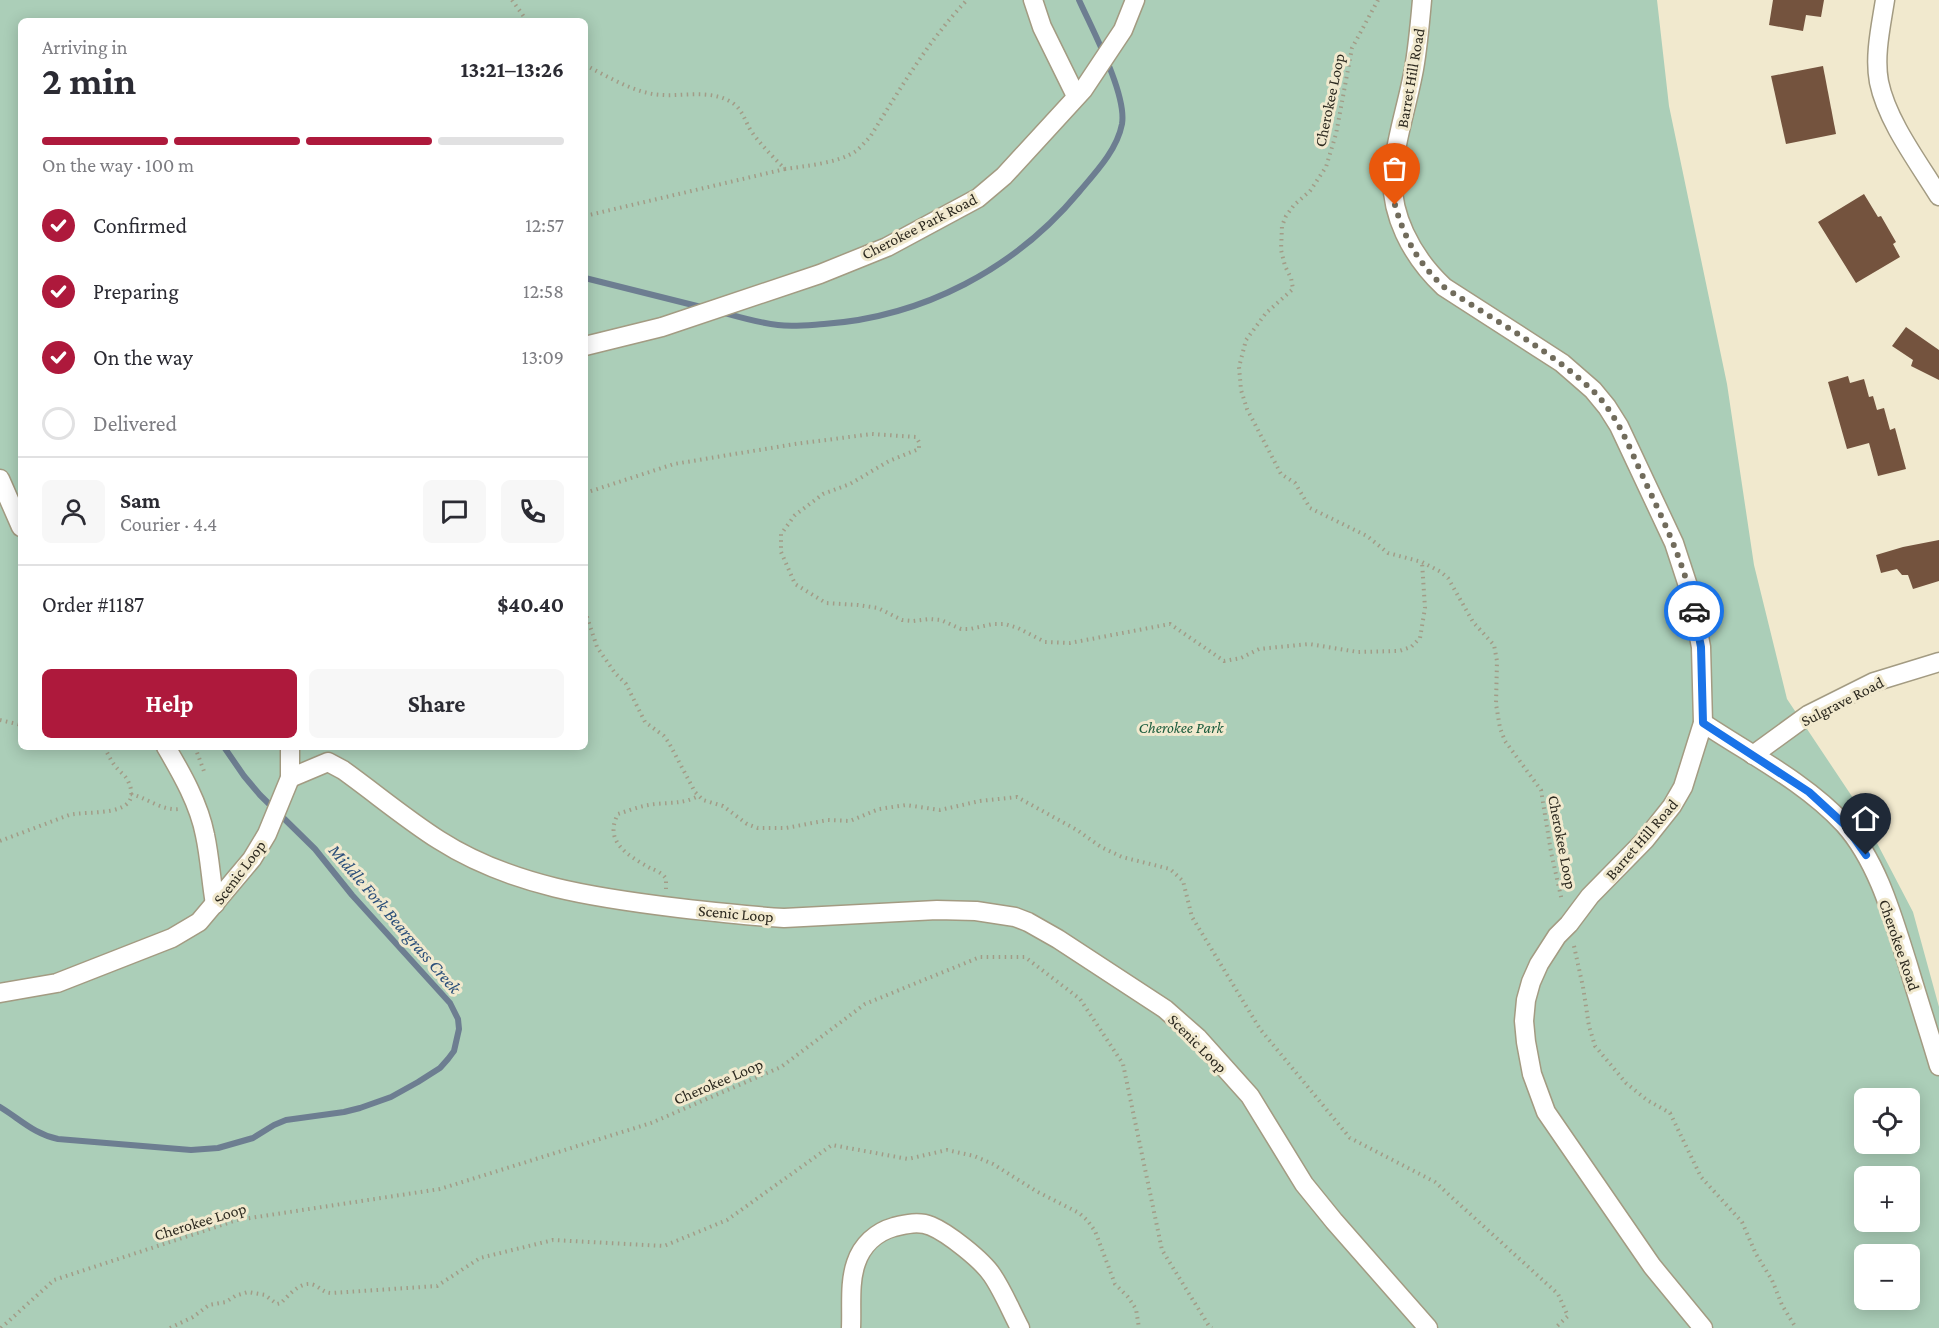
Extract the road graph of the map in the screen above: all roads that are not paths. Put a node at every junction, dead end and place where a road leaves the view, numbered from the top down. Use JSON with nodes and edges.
{"nodes":[{"id":1,"x":1033,"y":0,"type":"edge"},
{"id":2,"x":1135,"y":0,"type":"edge"},
{"id":3,"x":1422,"y":0,"type":"edge"},
{"id":4,"x":1885,"y":0,"type":"edge"},
{"id":5,"x":1079,"y":93,"type":"junction"},
{"id":6,"x":1939,"y":196,"type":"edge"},
{"id":7,"x":588,"y":345,"type":"edge"},
{"id":8,"x":0,"y":479,"type":"edge"},
{"id":9,"x":18,"y":520,"type":"edge"},
{"id":10,"x":1939,"y":662,"type":"edge"},
{"id":11,"x":1703,"y":723,"type":"junction"},
{"id":12,"x":168,"y":750,"type":"edge"},
{"id":13,"x":290,"y":750,"type":"edge"},
{"id":14,"x":326,"y":754,"type":"edge"},
{"id":15,"x":1753,"y":755,"type":"junction"},
{"id":16,"x":290,"y":778,"type":"junction"},
{"id":17,"x":214,"y":904,"type":"junction"},
{"id":18,"x":0,"y":993,"type":"edge"},
{"id":19,"x":1939,"y":1066,"type":"edge"},
{"id":20,"x":851,"y":1328,"type":"edge"},
{"id":21,"x":1020,"y":1328,"type":"edge"},
{"id":22,"x":1428,"y":1328,"type":"edge"},
{"id":23,"x":1703,"y":1328,"type":"edge"}],
"edges":[{"from":1,"to":5,"type":"street"},
{"from":2,"to":5,"type":"street","name":"Cherokee Park Road"},
{"from":3,"to":11,"type":"street","name":"Barret Hill Road"},
{"from":4,"to":6,"type":"street"},
{"from":5,"to":7,"type":"street","name":"Cherokee Park Road"},
{"from":8,"to":9,"type":"street"},
{"from":10,"to":15,"type":"street","name":"Sulgrave Road"},
{"from":11,"to":15,"type":"street","name":"Cherokee Road"},
{"from":11,"to":23,"type":"street","name":"Barret Hill Road"},
{"from":12,"to":17,"type":"street"},
{"from":13,"to":16,"type":"street"},
{"from":14,"to":16,"type":"street","name":"Scenic Loop"},
{"from":14,"to":22,"type":"street","name":"Scenic Loop"},
{"from":15,"to":19,"type":"street","name":"Cherokee Road"},
{"from":16,"to":17,"type":"street","name":"Scenic Loop"},
{"from":17,"to":18,"type":"street","name":"Scenic Loop"},
{"from":20,"to":21,"type":"street"}]}
